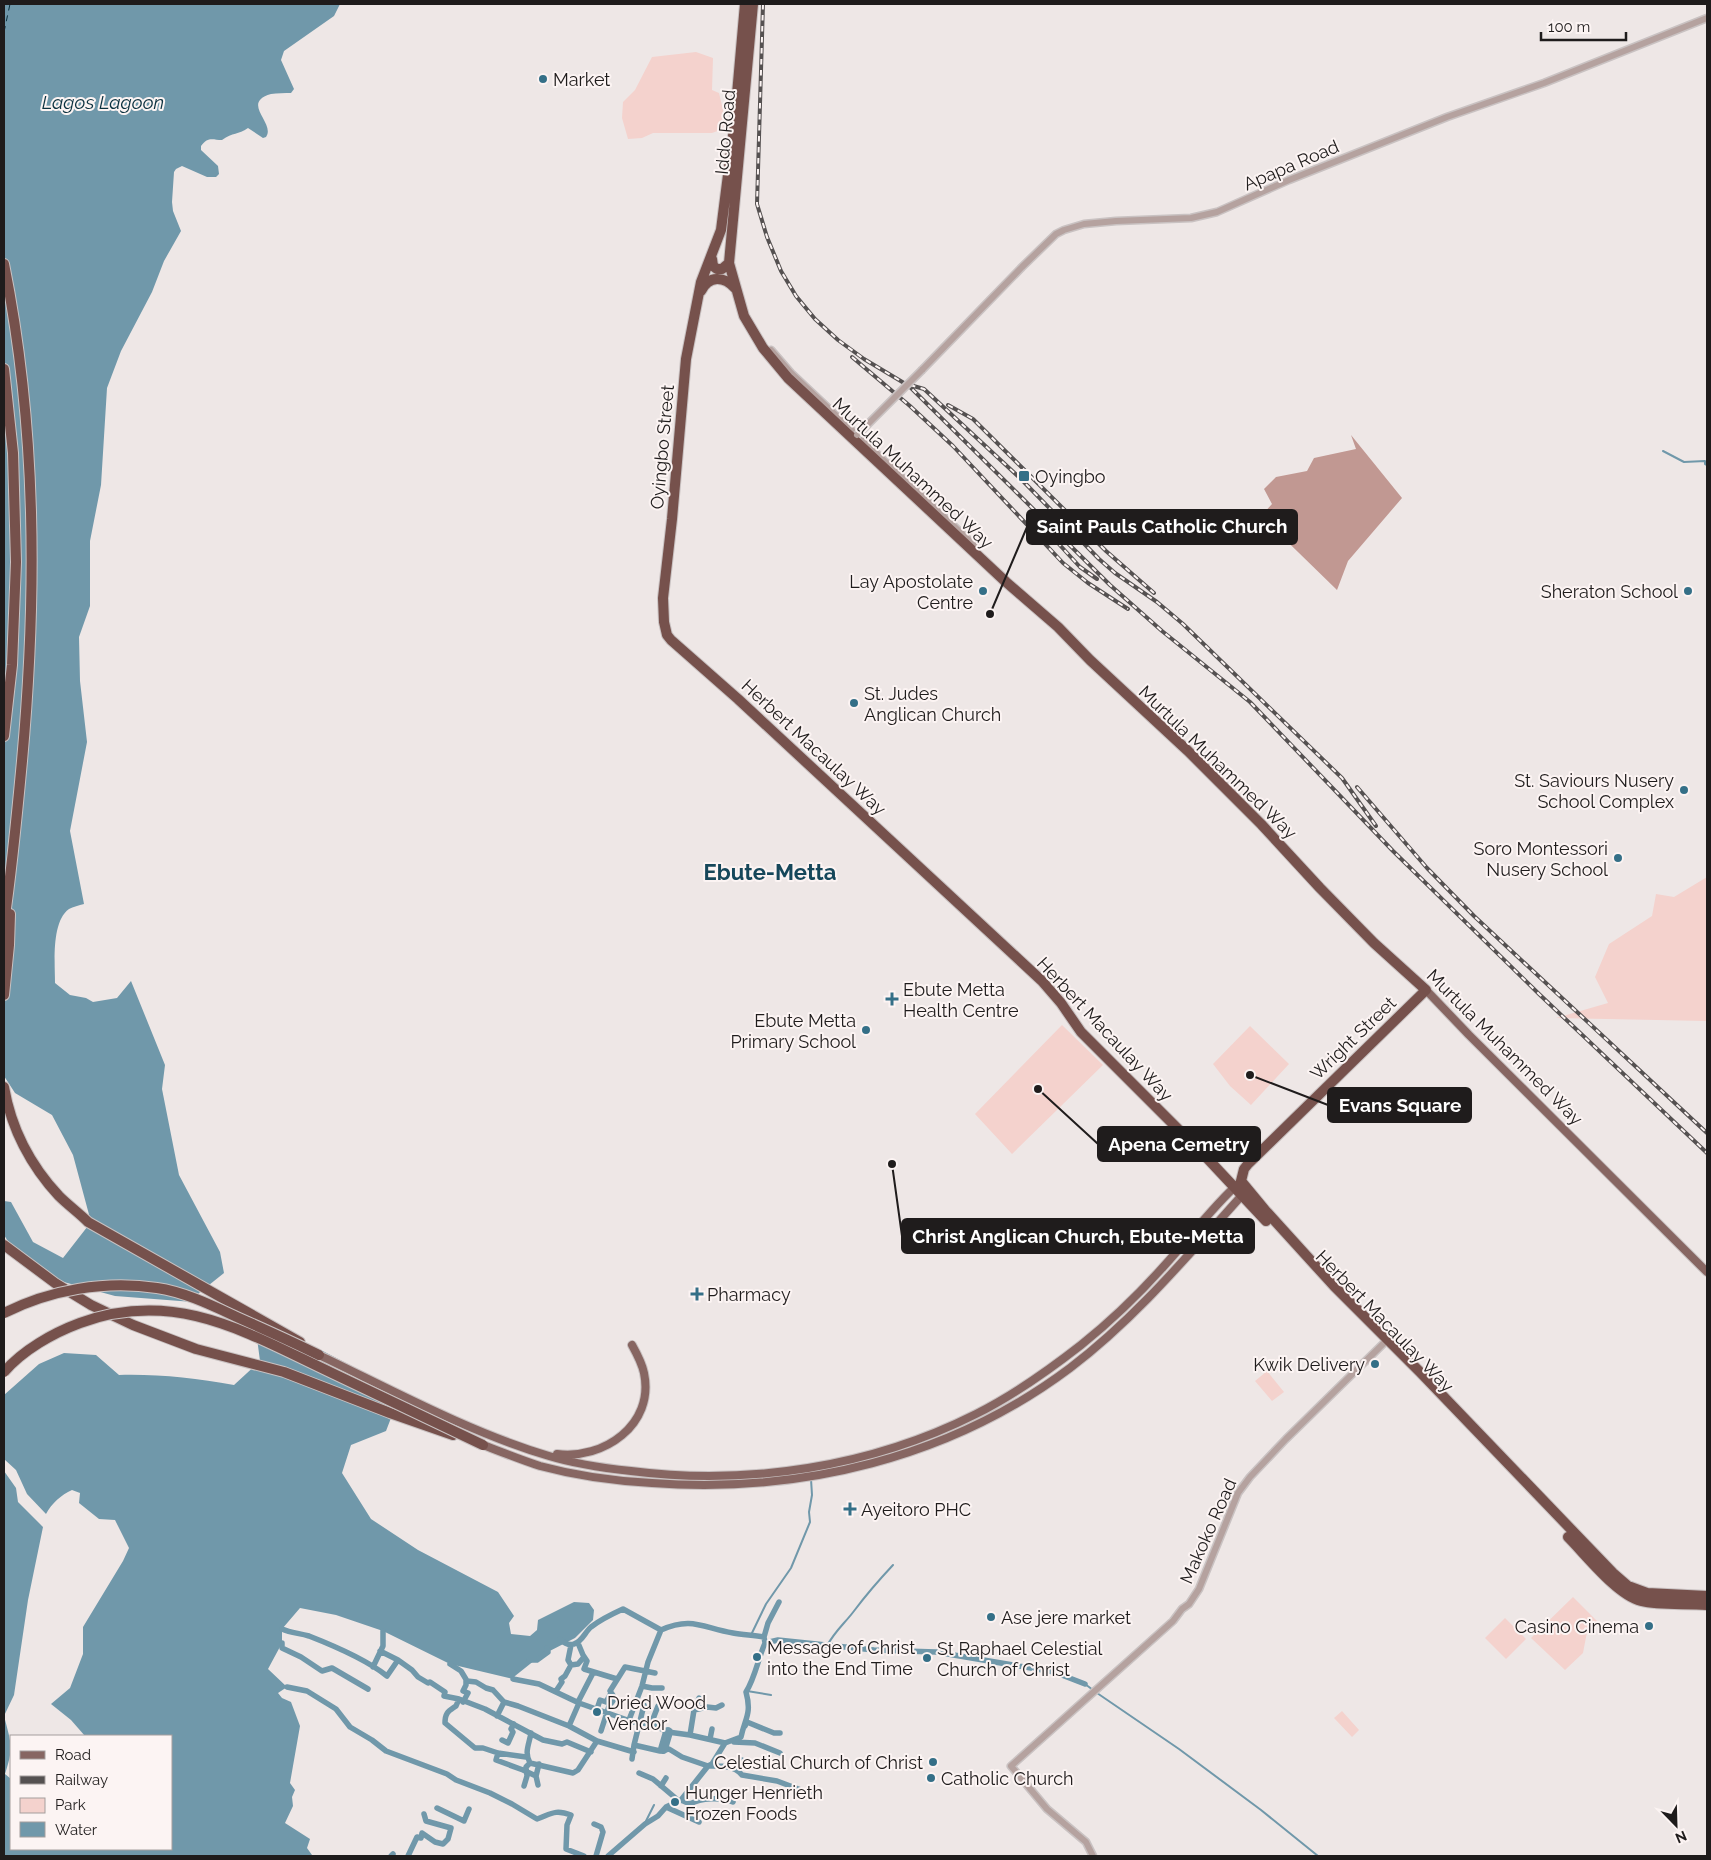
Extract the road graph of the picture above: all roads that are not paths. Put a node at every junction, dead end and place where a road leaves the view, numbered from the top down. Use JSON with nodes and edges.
{"nodes":[{"id":1,"x":745,"y":4,"type":"edge"},
{"id":2,"x":753,"y":4,"type":"edge"},
{"id":3,"x":1707,"y":18,"type":"edge"},
{"id":4,"x":712,"y":259,"type":"junction"},
{"id":5,"x":4,"y":264,"type":"edge"},
{"id":6,"x":729,"y":264,"type":"junction"},
{"id":7,"x":736,"y":288,"type":"junction"},
{"id":8,"x":698,"y":295,"type":"junction"},
{"id":9,"x":4,"y":369,"type":"edge"},
{"id":10,"x":857,"y":435,"type":"junction"},
{"id":11,"x":1006,"y":582,"type":"junction"},
{"id":12,"x":670,"y":640,"type":"joint"},
{"id":13,"x":4,"y":736,"type":"edge"},
{"id":14,"x":10,"y":883,"type":"junction"},
{"id":15,"x":4,"y":922,"type":"edge"},
{"id":16,"x":1426,"y":990,"type":"junction"},
{"id":17,"x":4,"y":995,"type":"edge"},
{"id":18,"x":4,"y":1087,"type":"edge"},
{"id":19,"x":1240,"y":1188,"type":"junction"},
{"id":20,"x":4,"y":1245,"type":"edge"},
{"id":21,"x":1707,"y":1272,"type":"edge"},
{"id":22,"x":4,"y":1313,"type":"edge"},
{"id":23,"x":1384,"y":1343,"type":"junction"},
{"id":24,"x":632,"y":1345,"type":"dead end"},
{"id":25,"x":319,"y":1355,"type":"junction"},
{"id":26,"x":4,"y":1372,"type":"edge"},
{"id":27,"x":483,"y":1445,"type":"junction"},
{"id":28,"x":531,"y":1451,"type":"junction"},
{"id":29,"x":1707,"y":1596,"type":"edge"},
{"id":30,"x":1707,"y":1605,"type":"edge"},
{"id":31,"x":1093,"y":1856,"type":"edge"}],
"edges":[{"from":1,"to":4,"type":"highway","name":"Iddo Road"},
{"from":2,"to":6,"type":"highway","name":"Iddo Road"},
{"from":3,"to":10,"type":"street","name":"Apapa Road","bridge":true},
{"from":4,"to":6,"type":"highway"},
{"from":4,"to":8,"type":"highway","name":"Oyingbo Street"},
{"from":5,"to":14,"type":"highway"},
{"from":6,"to":7,"type":"highway","name":"Murtula Muhammed Way"},
{"from":7,"to":8,"type":"highway"},
{"from":7,"to":10,"type":"street"},
{"from":7,"to":11,"type":"highway","name":"Murtula Muhammed Way"},
{"from":8,"to":12,"type":"highway","name":"Oyingbo Street"},
{"from":9,"to":13,"type":"highway"},
{"from":10,"to":11,"type":"street"},
{"from":11,"to":16,"type":"highway","name":"Murtula Muhammed Way"},
{"from":12,"to":19,"type":"highway","name":"Herbert Macaulay Way"},
{"from":14,"to":15,"type":"highway"},
{"from":14,"to":17,"type":"highway"},
{"from":16,"to":19,"type":"highway","name":"Wright Street"},
{"from":16,"to":21,"type":"main road","name":"Murtula Muhammed Way"},
{"from":18,"to":25,"type":"highway","bridge":true},
{"from":19,"to":23,"type":"highway","name":"Herbert Macaulay Way"},
{"from":19,"to":27,"type":"main road"},
{"from":19,"to":28,"type":"main road"},
{"from":19,"to":29,"type":"highway","name":"Herbert Macaulay Way"},
{"from":20,"to":27,"type":"highway","bridge":true},
{"from":22,"to":25,"type":"highway","bridge":true},
{"from":23,"to":30,"type":"highway","name":"Herbert Macaulay Way"},
{"from":23,"to":31,"type":"street","name":"Makoko Road"},
{"from":24,"to":28,"type":"main road"},
{"from":25,"to":28,"type":"main road"},
{"from":26,"to":27,"type":"highway","bridge":true}]}
